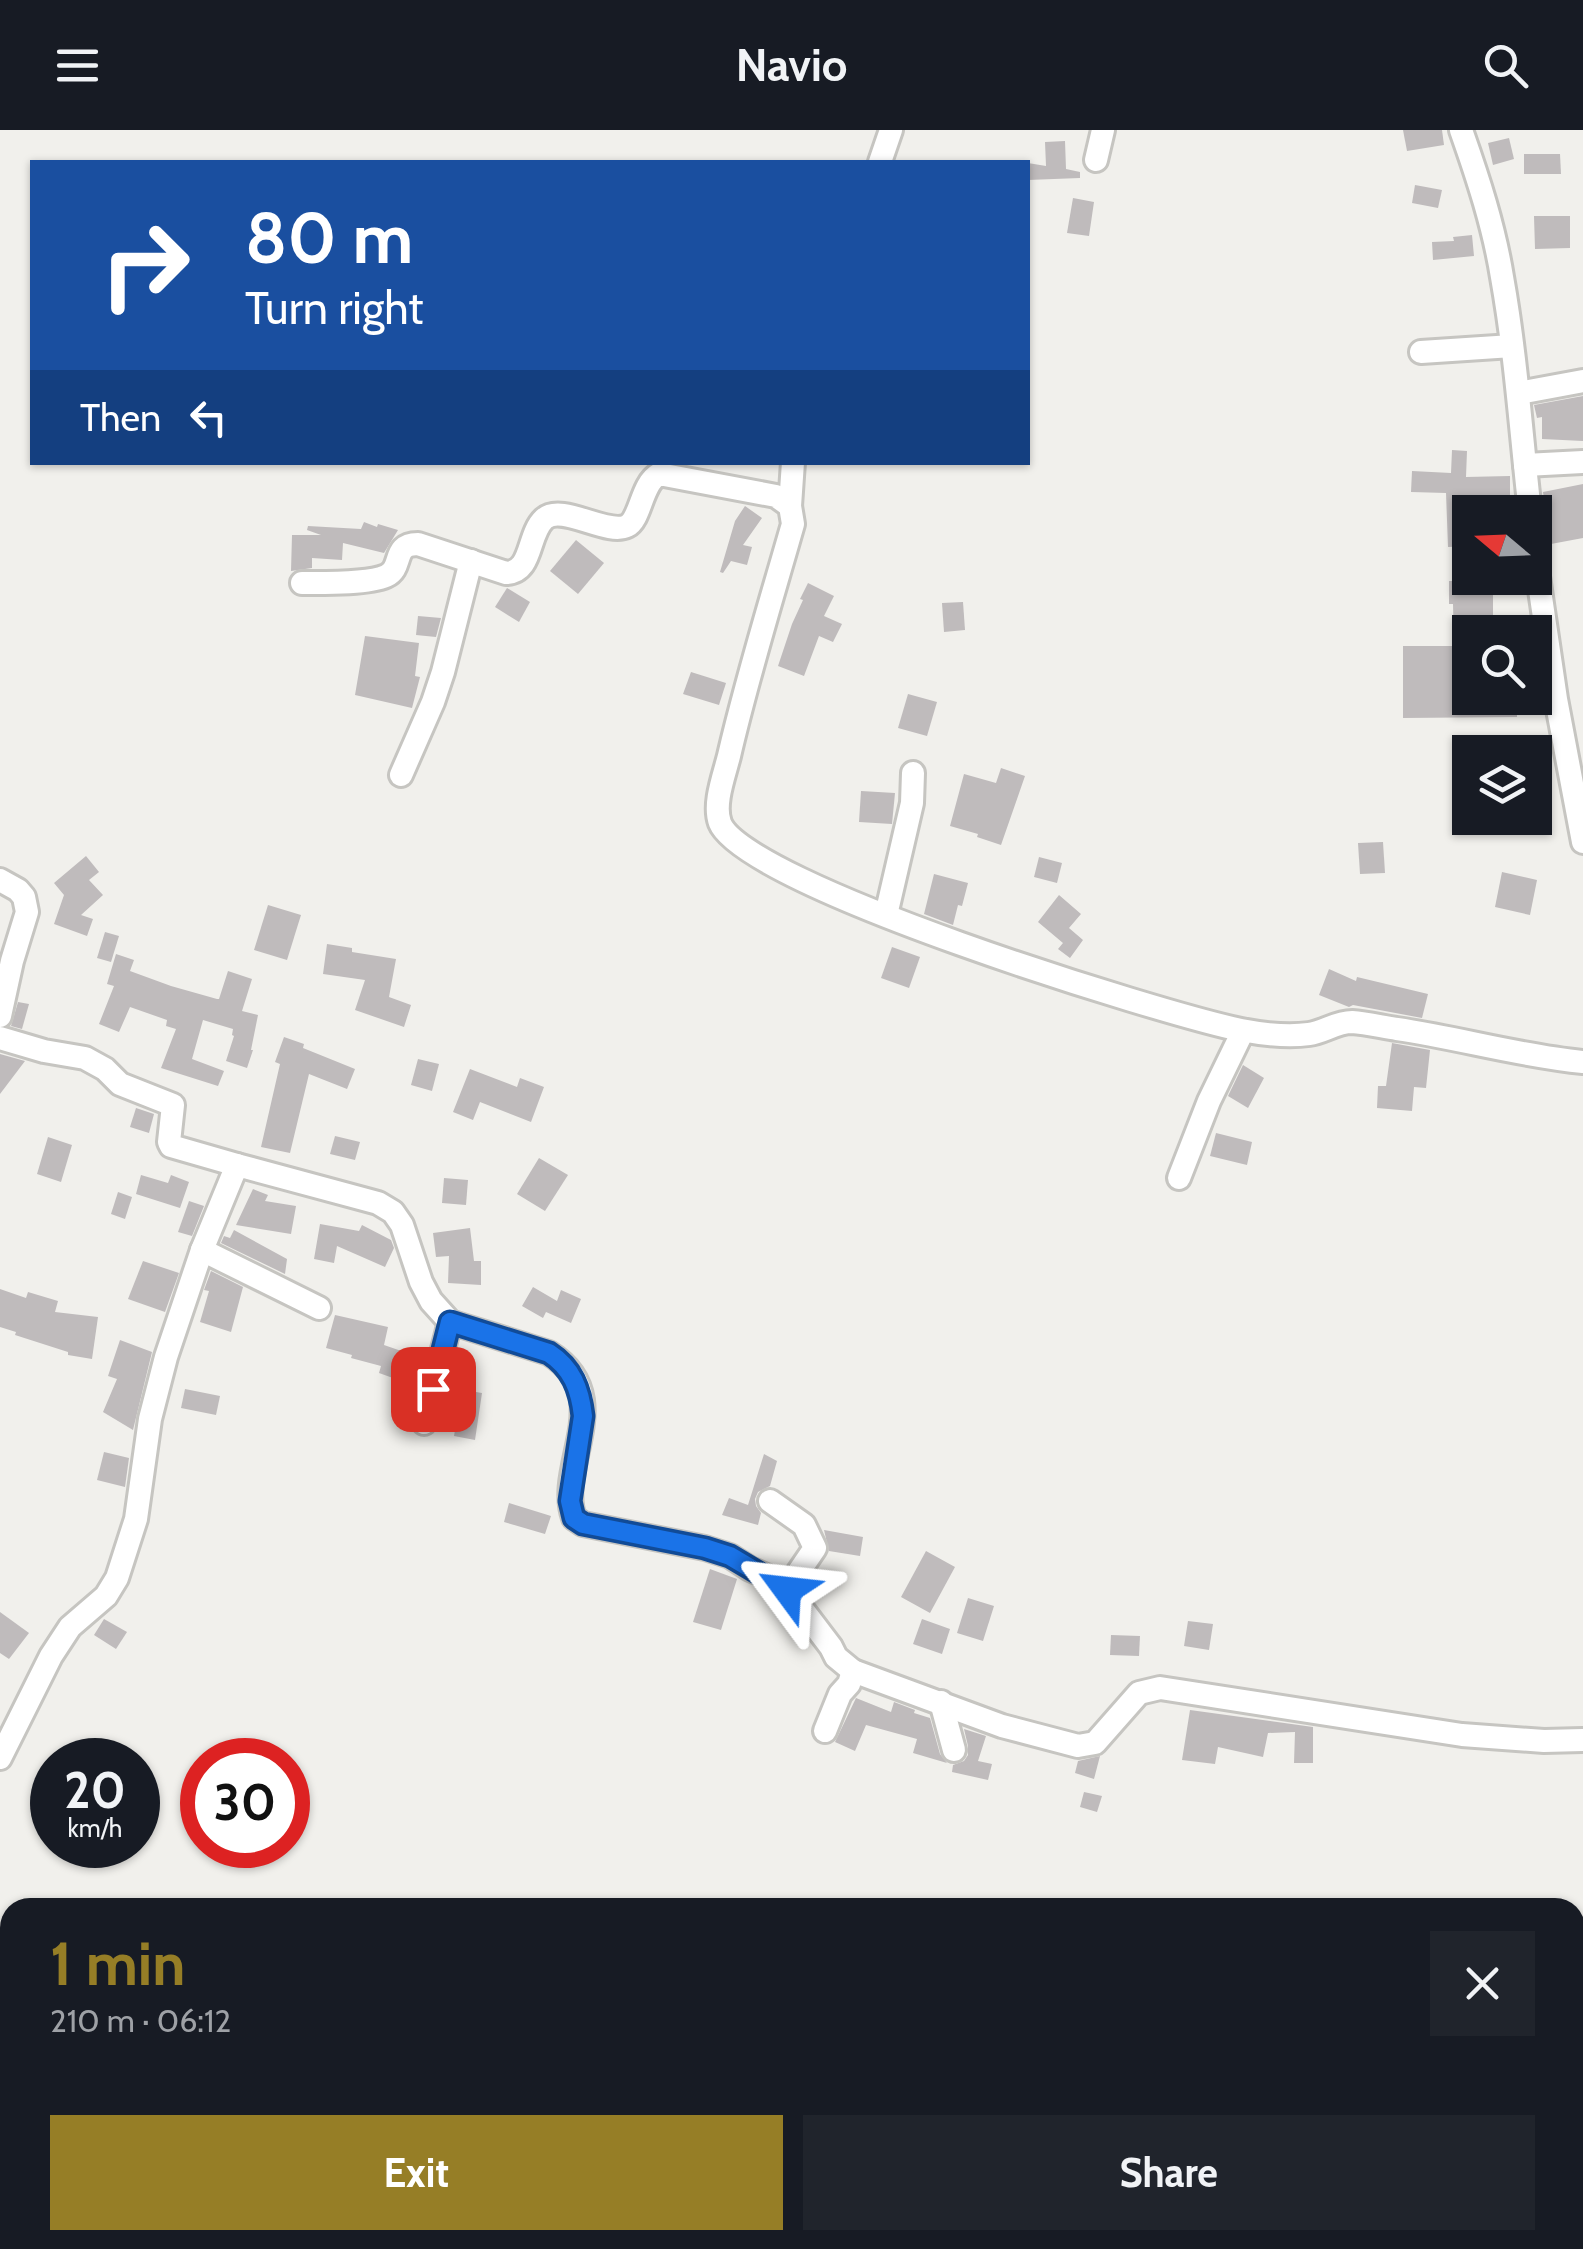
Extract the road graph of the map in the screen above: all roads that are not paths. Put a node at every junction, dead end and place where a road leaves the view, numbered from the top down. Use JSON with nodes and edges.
{"nodes":[{"id":1,"x":891,"y":130,"type":"edge"},
{"id":2,"x":1103,"y":130,"type":"edge"},
{"id":3,"x":1461,"y":130,"type":"edge"},
{"id":4,"x":881,"y":160,"type":"edge"},
{"id":5,"x":1096,"y":160,"type":"dead end"},
{"id":6,"x":1512,"y":346,"type":"junction"},
{"id":7,"x":1421,"y":352,"type":"dead end"},
{"id":8,"x":1583,"y":381,"type":"edge"},
{"id":9,"x":1519,"y":393,"type":"junction"},
{"id":10,"x":1583,"y":462,"type":"edge"},
{"id":11,"x":793,"y":465,"type":"edge"},
{"id":12,"x":1524,"y":465,"type":"junction"},
{"id":13,"x":1528,"y":495,"type":"edge"},
{"id":14,"x":790,"y":506,"type":"junction"},
{"id":15,"x":472,"y":562,"type":"junction"},
{"id":16,"x":302,"y":583,"type":"dead end"},
{"id":17,"x":1541,"y":595,"type":"edge"},
{"id":18,"x":913,"y":772,"type":"dead end"},
{"id":19,"x":401,"y":775,"type":"dead end"},
{"id":20,"x":1583,"y":842,"type":"edge"},
{"id":21,"x":0,"y":880,"type":"edge"},
{"id":22,"x":886,"y":915,"type":"junction"},
{"id":23,"x":0,"y":1016,"type":"edge"},
{"id":24,"x":1243,"y":1030,"type":"junction"},
{"id":25,"x":0,"y":1038,"type":"edge"},
{"id":26,"x":1583,"y":1062,"type":"edge"},
{"id":27,"x":237,"y":1165,"type":"junction"},
{"id":28,"x":1179,"y":1178,"type":"dead end"},
{"id":29,"x":202,"y":1250,"type":"junction"},
{"id":30,"x":319,"y":1308,"type":"dead end"},
{"id":31,"x":450,"y":1322,"type":"junction"},
{"id":32,"x":424,"y":1423,"type":"dead end"},
{"id":33,"x":770,"y":1500,"type":"dead end"},
{"id":34,"x":787,"y":1590,"type":"junction"},
{"id":35,"x":854,"y":1670,"type":"junction"},
{"id":36,"x":940,"y":1702,"type":"junction"},
{"id":37,"x":826,"y":1731,"type":"dead end"},
{"id":38,"x":1583,"y":1740,"type":"edge"},
{"id":39,"x":954,"y":1750,"type":"dead end"},
{"id":40,"x":0,"y":1758,"type":"edge"}],
"edges":[{"from":1,"to":4,"type":"street"},
{"from":2,"to":5,"type":"street"},
{"from":3,"to":6,"type":"street"},
{"from":6,"to":7,"type":"street"},
{"from":6,"to":9,"type":"street"},
{"from":8,"to":9,"type":"street"},
{"from":9,"to":12,"type":"street"},
{"from":10,"to":12,"type":"street"},
{"from":11,"to":14,"type":"street"},
{"from":12,"to":13,"type":"street"},
{"from":14,"to":15,"type":"street"},
{"from":14,"to":22,"type":"street"},
{"from":15,"to":16,"type":"street"},
{"from":15,"to":19,"type":"street"},
{"from":17,"to":20,"type":"street"},
{"from":18,"to":22,"type":"street"},
{"from":21,"to":23,"type":"street"},
{"from":22,"to":24,"type":"street"},
{"from":24,"to":26,"type":"street"},
{"from":24,"to":28,"type":"street"},
{"from":25,"to":27,"type":"street"},
{"from":27,"to":29,"type":"street"},
{"from":27,"to":31,"type":"street"},
{"from":29,"to":30,"type":"street"},
{"from":29,"to":40,"type":"street"},
{"from":31,"to":32,"type":"street"},
{"from":31,"to":34,"type":"street"},
{"from":33,"to":34,"type":"street"},
{"from":34,"to":35,"type":"street"},
{"from":35,"to":36,"type":"street"},
{"from":35,"to":37,"type":"street"},
{"from":36,"to":38,"type":"street"},
{"from":36,"to":39,"type":"street"}]}
